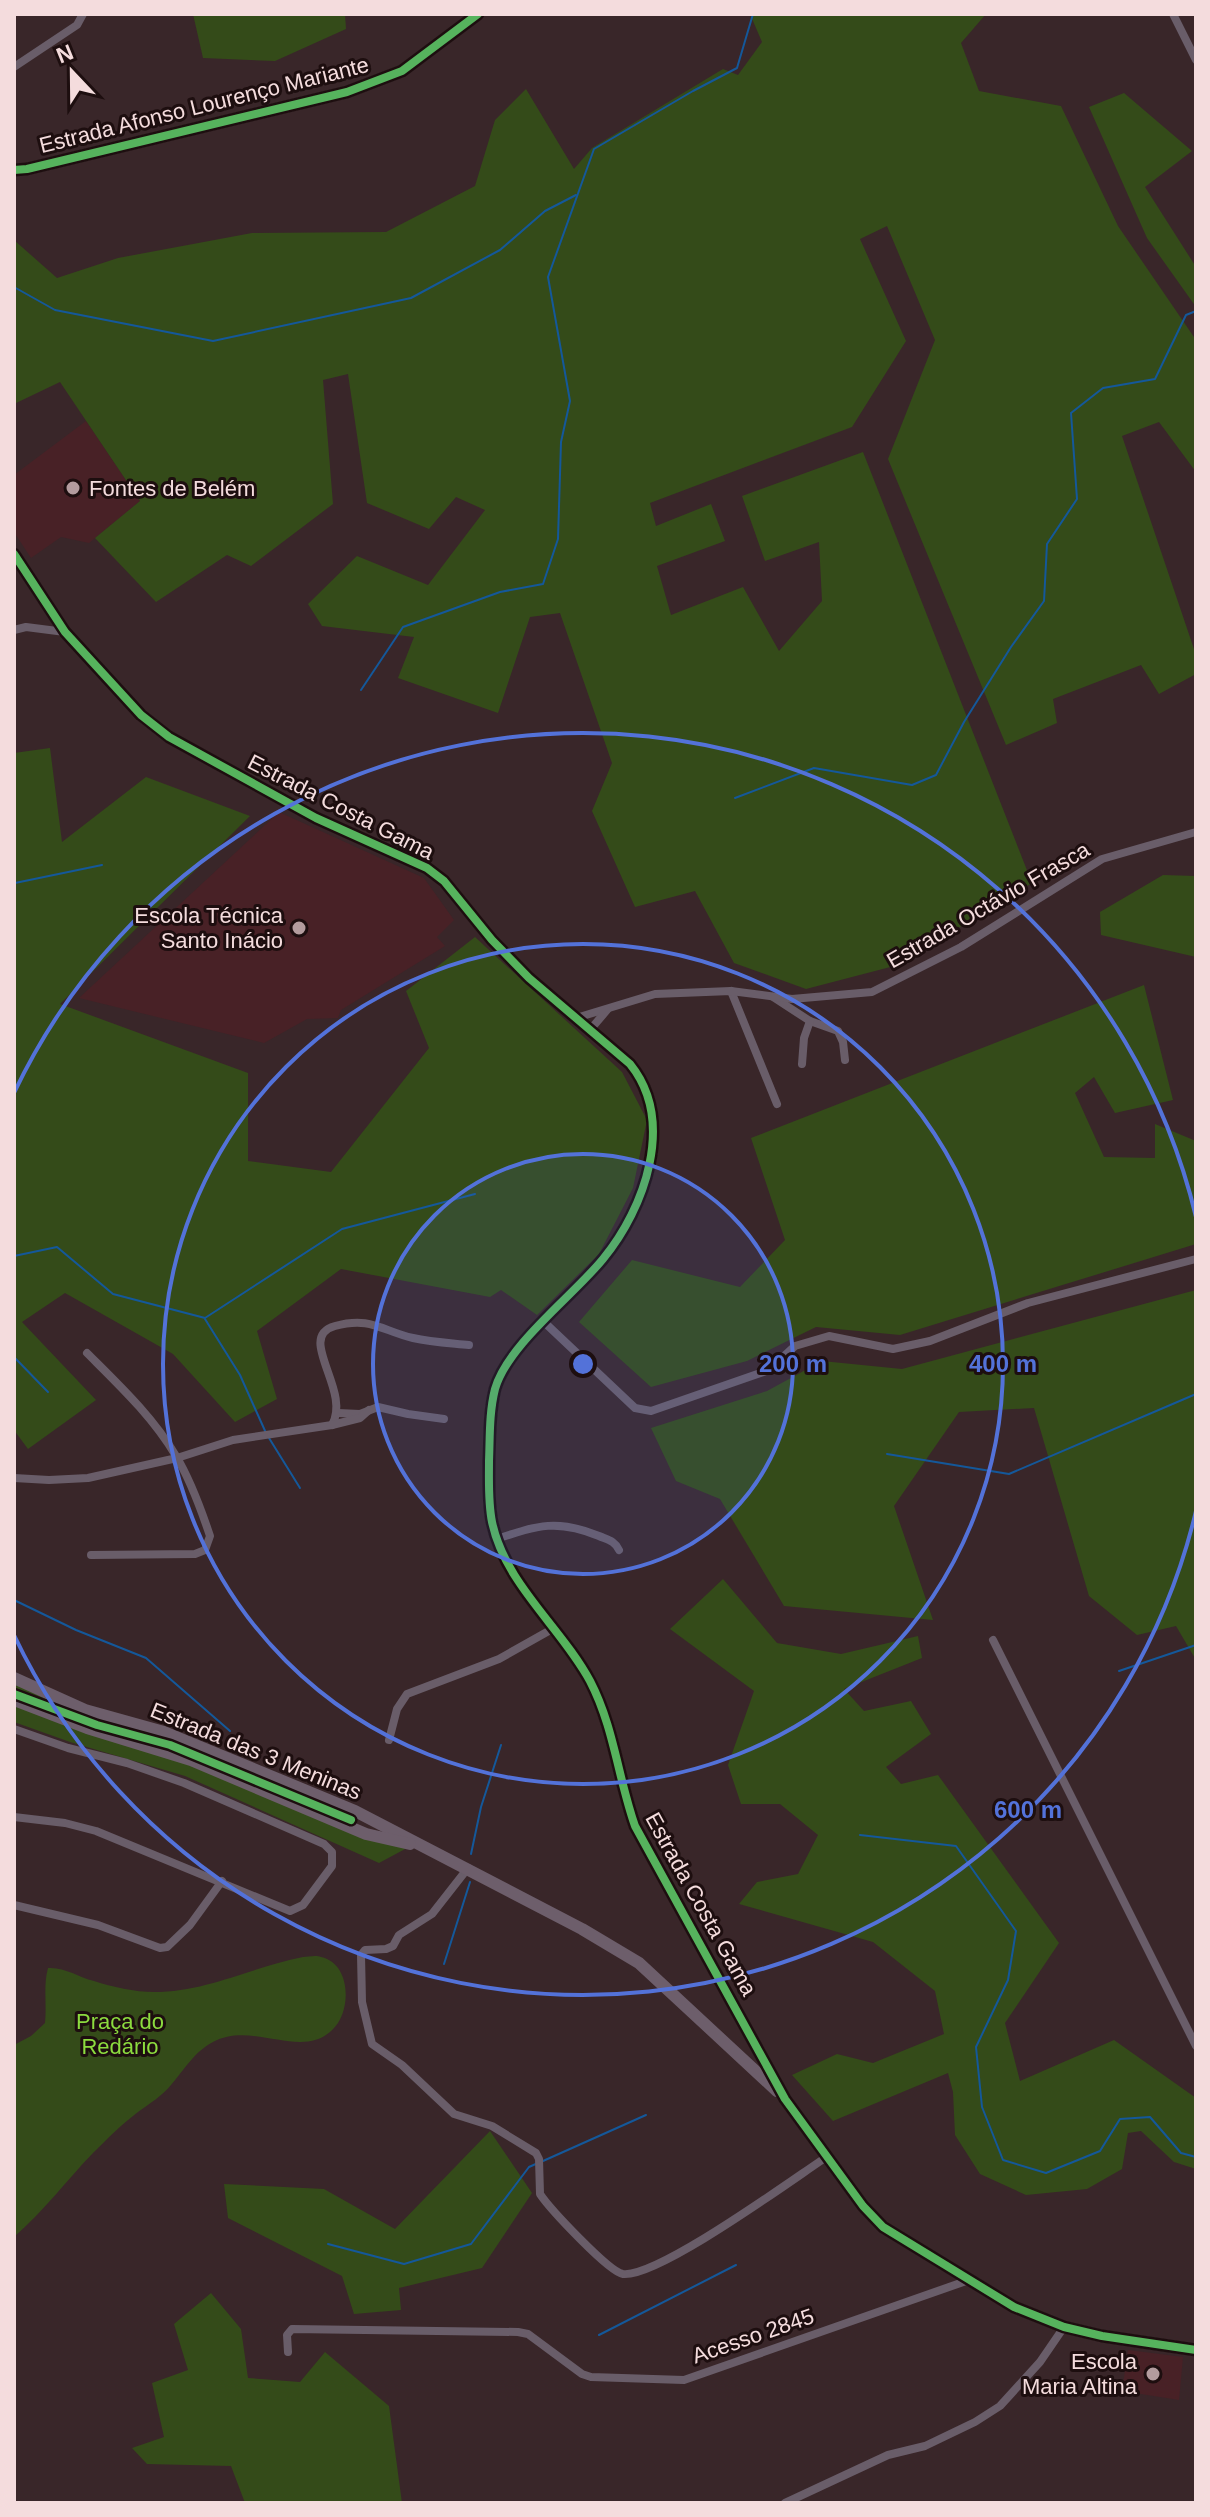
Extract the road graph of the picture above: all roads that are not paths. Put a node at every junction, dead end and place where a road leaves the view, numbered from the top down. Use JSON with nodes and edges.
{"nodes":[{"id":1,"x":83,"y":14,"type":"edge"},
{"id":2,"x":478,"y":14,"type":"edge"},
{"id":3,"x":1173,"y":14,"type":"edge"},
{"id":4,"x":1196,"y":60,"type":"edge"},
{"id":5,"x":14,"y":67,"type":"edge"},
{"id":6,"x":14,"y":170,"type":"edge"},
{"id":7,"x":14,"y":554,"type":"edge"},
{"id":8,"x":14,"y":630,"type":"edge"},
{"id":9,"x":65,"y":632,"type":"junction"},
{"id":10,"x":1196,"y":832,"type":"edge"},
{"id":11,"x":731,"y":991,"type":"junction"},
{"id":12,"x":772,"y":996,"type":"junction"},
{"id":13,"x":607,"y":1010,"type":"junction"},
{"id":14,"x":576,"y":1018,"type":"junction"},
{"id":15,"x":810,"y":1021,"type":"junction"},
{"id":16,"x":590,"y":1030,"type":"junction"},
{"id":17,"x":845,"y":1060,"type":"dead end"},
{"id":18,"x":802,"y":1064,"type":"dead end"},
{"id":19,"x":777,"y":1104,"type":"dead end"},
{"id":20,"x":1196,"y":1259,"type":"edge"},
{"id":21,"x":544,"y":1322,"type":"junction"},
{"id":22,"x":469,"y":1345,"type":"dead end"},
{"id":23,"x":87,"y":1353,"type":"dead end"},
{"id":24,"x":369,"y":1410,"type":"junction"},
{"id":25,"x":338,"y":1413,"type":"junction"},
{"id":26,"x":444,"y":1419,"type":"dead end"},
{"id":27,"x":332,"y":1425,"type":"junction"},
{"id":28,"x":177,"y":1458,"type":"junction"},
{"id":29,"x":14,"y":1478,"type":"edge"},
{"id":30,"x":497,"y":1539,"type":"junction"},
{"id":31,"x":619,"y":1550,"type":"dead end"},
{"id":32,"x":91,"y":1555,"type":"dead end"},
{"id":33,"x":554,"y":1628,"type":"junction"},
{"id":34,"x":993,"y":1640,"type":"dead end"},
{"id":35,"x":14,"y":1678,"type":"edge"},
{"id":36,"x":14,"y":1700,"type":"edge"},
{"id":37,"x":14,"y":1729,"type":"edge"},
{"id":38,"x":389,"y":1740,"type":"dead end"},
{"id":39,"x":14,"y":1817,"type":"edge"},
{"id":40,"x":436,"y":1852,"type":"junction"},
{"id":41,"x":468,"y":1868,"type":"junction"},
{"id":42,"x":222,"y":1881,"type":"junction"},
{"id":43,"x":14,"y":1905,"type":"edge"},
{"id":44,"x":756,"y":2043,"type":"junction"},
{"id":45,"x":1196,"y":2046,"type":"edge"},
{"id":46,"x":736,"y":2052,"type":"junction"},
{"id":47,"x":785,"y":2099,"type":"junction"},
{"id":48,"x":828,"y":2156,"type":"junction"},
{"id":49,"x":969,"y":2280,"type":"junction"},
{"id":50,"x":1064,"y":2327,"type":"junction"},
{"id":51,"x":1196,"y":2350,"type":"edge"},
{"id":52,"x":288,"y":2352,"type":"dead end"},
{"id":53,"x":785,"y":2503,"type":"edge"}],
"edges":[{"from":1,"to":5,"type":"street"},
{"from":2,"to":6,"type":"main road","name":"Estrada Afonso Lourenço Mariante"},
{"from":3,"to":4,"type":"street"},
{"from":7,"to":9,"type":"main road","name":"Estrada Costa Gama"},
{"from":8,"to":9,"type":"street"},
{"from":9,"to":14,"type":"main road","name":"Estrada Costa Gama"},
{"from":10,"to":12,"type":"street","name":"Estrada Octávio Frasca"},
{"from":11,"to":12,"type":"street","name":"Estrada Octávio Frasca"},
{"from":11,"to":13,"type":"street","name":"Estrada Octávio Frasca"},
{"from":11,"to":19,"type":"street"},
{"from":12,"to":15,"type":"street"},
{"from":13,"to":14,"type":"street","name":"Estrada Octávio Frasca"},
{"from":13,"to":16,"type":"street"},
{"from":14,"to":16,"type":"main road","name":"Estrada Costa Gama"},
{"from":15,"to":17,"type":"street"},
{"from":15,"to":18,"type":"street"},
{"from":16,"to":21,"type":"main road","name":"Estrada Costa Gama"},
{"from":20,"to":21,"type":"street"},
{"from":21,"to":30,"type":"main road","name":"Estrada Costa Gama"},
{"from":22,"to":25,"type":"street"},
{"from":23,"to":28,"type":"street"},
{"from":24,"to":25,"type":"street"},
{"from":24,"to":26,"type":"street"},
{"from":24,"to":27,"type":"street"},
{"from":25,"to":27,"type":"street"},
{"from":27,"to":28,"type":"street"},
{"from":28,"to":29,"type":"street"},
{"from":28,"to":32,"type":"street"},
{"from":30,"to":31,"type":"street"},
{"from":30,"to":33,"type":"main road","name":"Estrada Costa Gama"},
{"from":33,"to":38,"type":"street"},
{"from":33,"to":44,"type":"main road","name":"Estrada Costa Gama"},
{"from":34,"to":45,"type":"street"},
{"from":35,"to":40,"type":"main road","name":"Estrada das 3 Meninas"},
{"from":36,"to":40,"type":"main road","name":"Estrada das 3 Meninas"},
{"from":37,"to":42,"type":"street"},
{"from":39,"to":42,"type":"street"},
{"from":40,"to":41,"type":"main road","name":"Estrada das 3 Meninas"},
{"from":41,"to":46,"type":"main road","name":"Estrada das 3 Meninas"},
{"from":41,"to":48,"type":"street"},
{"from":42,"to":43,"type":"street"},
{"from":44,"to":46,"type":"main road"},
{"from":44,"to":47,"type":"main road","name":"Estrada Costa Gama"},
{"from":46,"to":47,"type":"main road","name":"Estrada das 3 Meninas"},
{"from":47,"to":48,"type":"main road","name":"Estrada Costa Gama"},
{"from":48,"to":49,"type":"main road","name":"Estrada Costa Gama"},
{"from":49,"to":50,"type":"main road","name":"Estrada Costa Gama"},
{"from":49,"to":52,"type":"street","name":"Acesso 2845"},
{"from":50,"to":51,"type":"main road","name":"Estrada Costa Gama"},
{"from":50,"to":53,"type":"street"}]}
